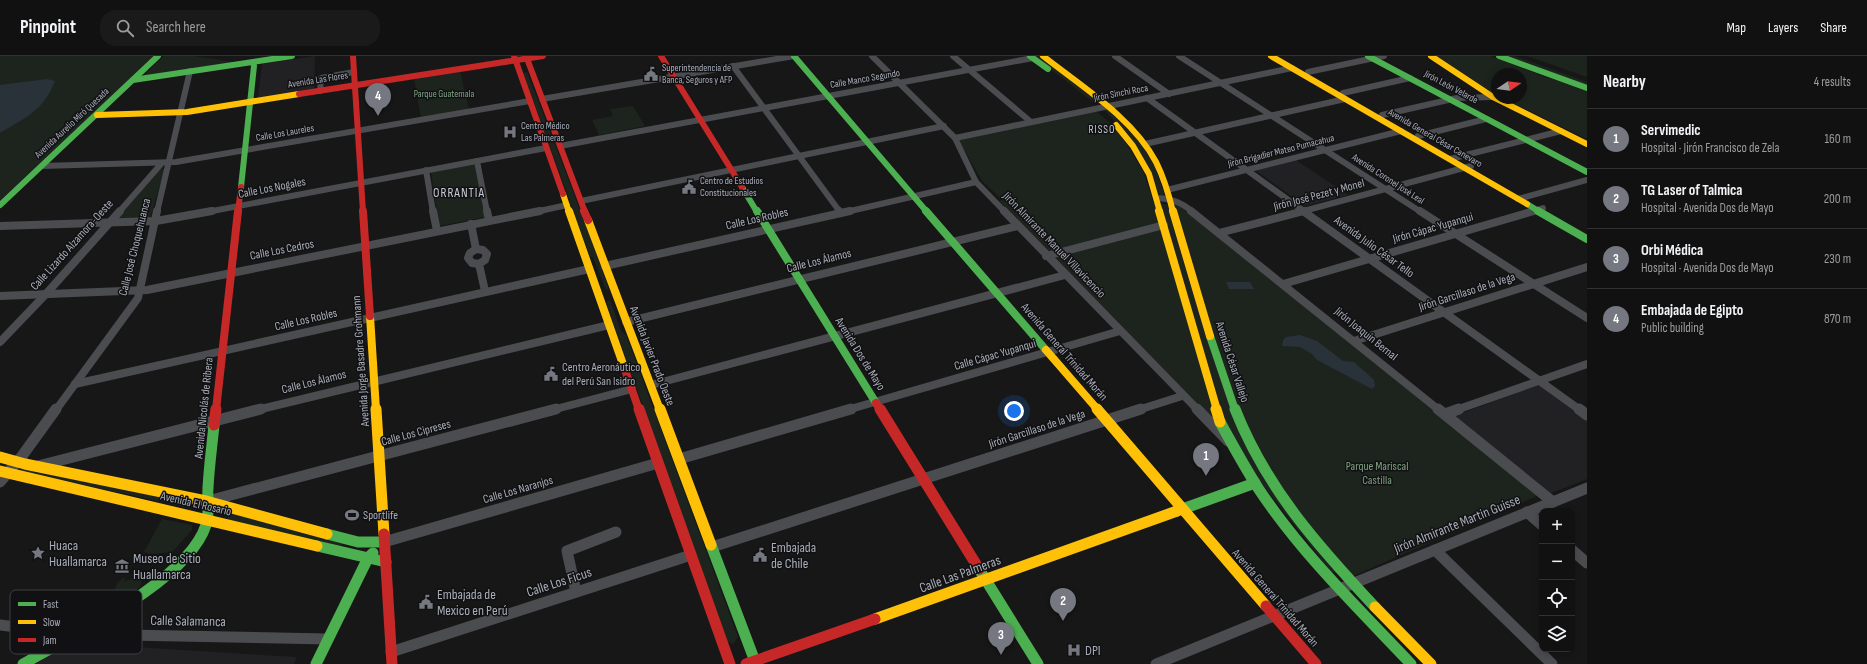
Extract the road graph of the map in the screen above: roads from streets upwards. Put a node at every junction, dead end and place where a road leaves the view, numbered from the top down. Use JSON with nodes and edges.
{"nodes":[{"id":1,"x":158,"y":56,"type":"edge"},
{"id":2,"x":289,"y":56,"type":"edge"},
{"id":3,"x":353,"y":56,"type":"edge"},
{"id":4,"x":543,"y":56,"type":"edge"},
{"id":5,"x":661,"y":56,"type":"edge"},
{"id":6,"x":752,"y":56,"type":"edge"},
{"id":7,"x":794,"y":56,"type":"edge"},
{"id":8,"x":872,"y":56,"type":"edge"},
{"id":9,"x":954,"y":56,"type":"edge"},
{"id":10,"x":1043,"y":56,"type":"edge"},
{"id":11,"x":1115,"y":56,"type":"edge"},
{"id":12,"x":1179,"y":56,"type":"edge"},
{"id":13,"x":1271,"y":56,"type":"edge"},
{"id":14,"x":1279,"y":56,"type":"edge"},
{"id":15,"x":1384,"y":56,"type":"edge"},
{"id":16,"x":1431,"y":56,"type":"edge"},
{"id":17,"x":1499,"y":56,"type":"edge"},
{"id":18,"x":1520,"y":56,"type":"edge"},
{"id":19,"x":527,"y":57,"type":"edge"},
{"id":20,"x":1032,"y":57,"type":"edge"},
{"id":21,"x":1370,"y":57,"type":"edge"},
{"id":22,"x":515,"y":58,"type":"edge"},
{"id":23,"x":253,"y":62,"type":"junction"},
{"id":24,"x":756,"y":62,"type":"junction"},
{"id":25,"x":733,"y":66,"type":"junction"},
{"id":26,"x":1292,"y":68,"type":"junction"},
{"id":27,"x":970,"y":70,"type":"junction"},
{"id":28,"x":190,"y":71,"type":"junction"},
{"id":29,"x":354,"y":72,"type":"junction"},
{"id":30,"x":532,"y":72,"type":"junction"},
{"id":31,"x":1308,"y":72,"type":"junction"},
{"id":32,"x":520,"y":73,"type":"junction"},
{"id":33,"x":674,"y":76,"type":"junction"},
{"id":34,"x":1410,"y":78,"type":"junction"},
{"id":35,"x":133,"y":80,"type":"junction"},
{"id":36,"x":1587,"y":80,"type":"edge"},
{"id":37,"x":899,"y":83,"type":"junction"},
{"id":38,"x":1220,"y":83,"type":"junction"},
{"id":39,"x":355,"y":85,"type":"junction"},
{"id":40,"x":1587,"y":88,"type":"edge"},
{"id":41,"x":320,"y":91,"type":"junction"},
{"id":42,"x":1169,"y":94,"type":"junction"},
{"id":43,"x":1491,"y":95,"type":"edge"},
{"id":44,"x":828,"y":96,"type":"junction"},
{"id":45,"x":1344,"y":96,"type":"junction"},
{"id":46,"x":1491,"y":96,"type":"edge"},
{"id":47,"x":1147,"y":98,"type":"junction"},
{"id":48,"x":542,"y":99,"type":"junction"},
{"id":49,"x":1450,"y":99,"type":"junction"},
{"id":50,"x":530,"y":101,"type":"junction"},
{"id":51,"x":250,"y":102,"type":"junction"},
{"id":52,"x":1509,"y":104,"type":"edge"},
{"id":53,"x":1109,"y":106,"type":"junction"},
{"id":54,"x":764,"y":108,"type":"junction"},
{"id":55,"x":1098,"y":108,"type":"junction"},
{"id":56,"x":179,"y":113,"type":"junction"},
{"id":57,"x":96,"y":115,"type":"junction"},
{"id":58,"x":1382,"y":115,"type":"junction"},
{"id":59,"x":1272,"y":116,"type":"junction"},
{"id":60,"x":1486,"y":119,"type":"junction"},
{"id":61,"x":700,"y":120,"type":"junction"},
{"id":62,"x":1031,"y":122,"type":"junction"},
{"id":63,"x":944,"y":126,"type":"junction"},
{"id":64,"x":358,"y":131,"type":"junction"},
{"id":65,"x":1401,"y":131,"type":"junction"},
{"id":66,"x":1562,"y":131,"type":"junction"},
{"id":67,"x":1195,"y":133,"type":"junction"},
{"id":68,"x":1418,"y":136,"type":"junction"},
{"id":69,"x":955,"y":138,"type":"junction"},
{"id":70,"x":1525,"y":139,"type":"junction"},
{"id":71,"x":868,"y":142,"type":"junction"},
{"id":72,"x":1145,"y":144,"type":"junction"},
{"id":73,"x":1587,"y":144,"type":"edge"},
{"id":74,"x":560,"y":146,"type":"junction"},
{"id":75,"x":546,"y":148,"type":"junction"},
{"id":76,"x":246,"y":150,"type":"junction"},
{"id":77,"x":1325,"y":150,"type":"junction"},
{"id":78,"x":799,"y":156,"type":"junction"},
{"id":79,"x":1453,"y":158,"type":"junction"},
{"id":80,"x":477,"y":161,"type":"junction"},
{"id":81,"x":165,"y":163,"type":"junction"},
{"id":82,"x":42,"y":166,"type":"junction"},
{"id":83,"x":1468,"y":167,"type":"junction"},
{"id":84,"x":426,"y":170,"type":"junction"},
{"id":85,"x":731,"y":170,"type":"junction"},
{"id":86,"x":1246,"y":170,"type":"junction"},
{"id":87,"x":1587,"y":172,"type":"edge"},
{"id":88,"x":1587,"y":180,"type":"edge"},
{"id":89,"x":361,"y":182,"type":"junction"},
{"id":90,"x":976,"y":182,"type":"junction"},
{"id":91,"x":1386,"y":189,"type":"junction"},
{"id":92,"x":1167,"y":190,"type":"junction"},
{"id":93,"x":914,"y":196,"type":"junction"},
{"id":94,"x":1157,"y":198,"type":"junction"},
{"id":95,"x":1521,"y":198,"type":"junction"},
{"id":96,"x":1170,"y":199,"type":"junction"},
{"id":97,"x":581,"y":201,"type":"junction"},
{"id":98,"x":566,"y":204,"type":"junction"},
{"id":99,"x":0,"y":205,"type":"edge"},
{"id":100,"x":239,"y":205,"type":"junction"},
{"id":101,"x":1541,"y":209,"type":"junction"},
{"id":102,"x":1303,"y":211,"type":"junction"},
{"id":103,"x":840,"y":213,"type":"junction"},
{"id":104,"x":488,"y":220,"type":"junction"},
{"id":105,"x":156,"y":221,"type":"junction"},
{"id":106,"x":109,"y":222,"type":"junction"},
{"id":107,"x":471,"y":224,"type":"junction"},
{"id":108,"x":1164,"y":225,"type":"junction"},
{"id":109,"x":0,"y":226,"type":"edge"},
{"id":110,"x":1018,"y":226,"type":"junction"},
{"id":111,"x":768,"y":229,"type":"junction"},
{"id":112,"x":437,"y":231,"type":"junction"},
{"id":113,"x":1219,"y":233,"type":"junction"},
{"id":114,"x":1587,"y":233,"type":"edge"},
{"id":115,"x":1456,"y":234,"type":"junction"},
{"id":116,"x":1587,"y":239,"type":"edge"},
{"id":117,"x":953,"y":241,"type":"junction"},
{"id":118,"x":365,"y":245,"type":"junction"},
{"id":119,"x":476,"y":249,"type":"junction"},
{"id":120,"x":1046,"y":256,"type":"junction"},
{"id":121,"x":1370,"y":259,"type":"junction"},
{"id":122,"x":479,"y":264,"type":"junction"},
{"id":123,"x":605,"y":266,"type":"junction"},
{"id":124,"x":1587,"y":267,"type":"edge"},
{"id":125,"x":589,"y":269,"type":"junction"},
{"id":126,"x":231,"y":272,"type":"junction"},
{"id":127,"x":1065,"y":275,"type":"junction"},
{"id":128,"x":799,"y":279,"type":"junction"},
{"id":129,"x":1283,"y":284,"type":"junction"},
{"id":130,"x":1534,"y":284,"type":"junction"},
{"id":131,"x":140,"y":290,"type":"junction"},
{"id":132,"x":485,"y":292,"type":"junction"},
{"id":133,"x":616,"y":292,"type":"junction"},
{"id":134,"x":997,"y":293,"type":"junction"},
{"id":135,"x":46,"y":294,"type":"junction"},
{"id":136,"x":0,"y":296,"type":"edge"},
{"id":137,"x":599,"y":296,"type":"junction"},
{"id":138,"x":1445,"y":313,"type":"junction"},
{"id":139,"x":370,"y":318,"type":"junction"},
{"id":140,"x":1587,"y":318,"type":"edge"},
{"id":141,"x":626,"y":322,"type":"junction"},
{"id":142,"x":1191,"y":323,"type":"junction"},
{"id":143,"x":609,"y":325,"type":"junction"},
{"id":144,"x":1207,"y":325,"type":"junction"},
{"id":145,"x":1120,"y":331,"type":"junction"},
{"id":146,"x":834,"y":336,"type":"junction"},
{"id":147,"x":1195,"y":339,"type":"junction"},
{"id":148,"x":1212,"y":340,"type":"junction"},
{"id":149,"x":1354,"y":341,"type":"junction"},
{"id":150,"x":0,"y":342,"type":"edge"},
{"id":151,"x":222,"y":351,"type":"junction"},
{"id":152,"x":1048,"y":352,"type":"junction"},
{"id":153,"x":1587,"y":364,"type":"edge"},
{"id":154,"x":374,"y":381,"type":"junction"},
{"id":155,"x":1539,"y":381,"type":"junction"},
{"id":156,"x":75,"y":384,"type":"junction"},
{"id":157,"x":651,"y":385,"type":"junction"},
{"id":158,"x":632,"y":390,"type":"junction"},
{"id":159,"x":1182,"y":396,"type":"junction"},
{"id":160,"x":876,"y":402,"type":"junction"},
{"id":161,"x":1444,"y":414,"type":"junction"},
{"id":162,"x":1587,"y":415,"type":"edge"},
{"id":163,"x":214,"y":420,"type":"junction"},
{"id":164,"x":1107,"y":420,"type":"junction"},
{"id":165,"x":1230,"y":443,"type":"junction"},
{"id":166,"x":72,"y":456,"type":"junction"},
{"id":167,"x":379,"y":456,"type":"junction"},
{"id":168,"x":0,"y":457,"type":"edge"},
{"id":169,"x":679,"y":459,"type":"junction"},
{"id":170,"x":17,"y":462,"type":"junction"},
{"id":171,"x":658,"y":463,"type":"junction"},
{"id":172,"x":36,"y":467,"type":"junction"},
{"id":173,"x":54,"y":470,"type":"junction"},
{"id":174,"x":4,"y":472,"type":"edge"},
{"id":175,"x":923,"y":479,"type":"junction"},
{"id":176,"x":0,"y":482,"type":"edge"},
{"id":177,"x":1255,"y":483,"type":"junction"},
{"id":178,"x":1587,"y":488,"type":"edge"},
{"id":179,"x":206,"y":501,"type":"junction"},
{"id":180,"x":1552,"y":502,"type":"junction"},
{"id":181,"x":1182,"y":508,"type":"junction"},
{"id":182,"x":1527,"y":512,"type":"junction"},
{"id":183,"x":207,"y":518,"type":"junction"},
{"id":184,"x":1539,"y":522,"type":"edge"},
{"id":185,"x":616,"y":532,"type":"dead end"},
{"id":186,"x":384,"y":542,"type":"junction"},
{"id":187,"x":712,"y":547,"type":"junction"},
{"id":188,"x":1435,"y":550,"type":"junction"},
{"id":189,"x":1575,"y":552,"type":"edge"},
{"id":190,"x":691,"y":555,"type":"junction"},
{"id":191,"x":368,"y":558,"type":"junction"},
{"id":192,"x":386,"y":562,"type":"junction"},
{"id":193,"x":1587,"y":562,"type":"edge"},
{"id":194,"x":986,"y":580,"type":"junction"},
{"id":195,"x":1353,"y":583,"type":"junction"},
{"id":196,"x":1339,"y":588,"type":"junction"},
{"id":197,"x":576,"y":592,"type":"junction"},
{"id":198,"x":142,"y":593,"type":"edge"},
{"id":199,"x":1274,"y":615,"type":"junction"},
{"id":200,"x":0,"y":624,"type":"edge"},
{"id":201,"x":10,"y":625,"type":"edge"},
{"id":202,"x":142,"y":635,"type":"edge"},
{"id":203,"x":328,"y":639,"type":"junction"},
{"id":204,"x":391,"y":652,"type":"junction"},
{"id":205,"x":40,"y":654,"type":"edge"},
{"id":206,"x":756,"y":662,"type":"edge"},
{"id":207,"x":23,"y":664,"type":"edge"},
{"id":208,"x":316,"y":664,"type":"edge"},
{"id":209,"x":392,"y":664,"type":"edge"},
{"id":210,"x":730,"y":664,"type":"edge"},
{"id":211,"x":746,"y":664,"type":"edge"},
{"id":212,"x":1038,"y":664,"type":"edge"},
{"id":213,"x":1156,"y":664,"type":"edge"},
{"id":214,"x":1316,"y":664,"type":"edge"},
{"id":215,"x":1411,"y":664,"type":"edge"},
{"id":216,"x":1431,"y":664,"type":"edge"},
{"id":217,"x":1552,"y":664,"type":"edge"}],
"edges":[{"from":1,"to":35,"type":"street","name":"Avenida Aurelio Miró Quesada"},
{"from":2,"to":23,"type":"street"},
{"from":3,"to":29,"type":"street","name":"Avenida Jorge Basadre Grohmann"},
{"from":4,"to":19,"type":"street","name":"Avenida Las Flores"},
{"from":5,"to":33,"type":"street","name":"Avenida Dos de Mayo"},
{"from":6,"to":24,"type":"street"},
{"from":7,"to":24,"type":"street"},
{"from":7,"to":44,"type":"street","name":"Avenida General Trinidad Morán"},
{"from":8,"to":37,"type":"street","name":"Jirón Almirante Manuel Villavicencio"},
{"from":9,"to":27,"type":"street"},
{"from":10,"to":53,"type":"street","name":"Avenida César Vallejo"},
{"from":11,"to":42,"type":"street"},
{"from":12,"to":38,"type":"street","name":"Avenida Coronel José Leal"},
{"from":13,"to":26,"type":"street","name":"Avenida General César Canevaro"},
{"from":14,"to":31,"type":"street","name":"Avenida General César Canevaro"},
{"from":15,"to":21,"type":"street"},
{"from":16,"to":43,"type":"street"},
{"from":17,"to":40,"type":"street"},
{"from":18,"to":36,"type":"street"},
{"from":19,"to":22,"type":"street","name":"Avenida Las Flores"},
{"from":19,"to":30,"type":"street","name":"Avenida Javier Prado Oeste"},
{"from":20,"to":27,"type":"street","name":"Calle Manco Segundo"},
{"from":20,"to":55,"type":"street"},
{"from":21,"to":31,"type":"street"},
{"from":21,"to":34,"type":"street","name":"Jirón León Velarde"},
{"from":22,"to":32,"type":"street"},
{"from":22,"to":39,"type":"street","name":"Avenida Las Flores"},
{"from":23,"to":28,"type":"street"},
{"from":23,"to":51,"type":"street","name":"Avenida Nicolás de Ribera"},
{"from":24,"to":25,"type":"street"},
{"from":25,"to":33,"type":"street"},
{"from":25,"to":54,"type":"street"},
{"from":26,"to":38,"type":"street","name":"Jirón Sinchi Roca"},
{"from":26,"to":45,"type":"street","name":"Avenida General César Canevaro"},
{"from":27,"to":37,"type":"street","name":"Calle Manco Segundo"},
{"from":27,"to":62,"type":"street"},
{"from":28,"to":35,"type":"street"},
{"from":28,"to":56,"type":"street","name":"Calle José Choquehuanca"},
{"from":29,"to":39,"type":"street","name":"Avenida Jorge Basadre Grohmann"},
{"from":29,"to":41,"type":"street"},
{"from":30,"to":32,"type":"street"},
{"from":30,"to":48,"type":"street","name":"Avenida Javier Prado Oeste"},
{"from":31,"to":45,"type":"street","name":"Avenida General César Canevaro"},
{"from":32,"to":50,"type":"street"},
{"from":33,"to":48,"type":"street"},
{"from":33,"to":61,"type":"street","name":"Avenida Dos de Mayo"},
{"from":34,"to":45,"type":"street"},
{"from":34,"to":49,"type":"street","name":"Jirón León Velarde"},
{"from":35,"to":57,"type":"street","name":"Avenida Aurelio Miró Quesada"},
{"from":37,"to":44,"type":"street","name":"Calle Manco Segundo"},
{"from":37,"to":63,"type":"street","name":"Jirón Almirante Manuel Villavicencio"},
{"from":38,"to":42,"type":"street","name":"Jirón Sinchi Roca"},
{"from":38,"to":59,"type":"street","name":"Avenida Coronel José Leal"},
{"from":39,"to":41,"type":"street","name":"Avenida Las Flores"},
{"from":39,"to":64,"type":"street","name":"Avenida Jorge Basadre Grohmann"},
{"from":41,"to":51,"type":"street","name":"Avenida Las Flores"},
{"from":42,"to":47,"type":"street","name":"Jirón Sinchi Roca"},
{"from":44,"to":54,"type":"street","name":"Calle Manco Segundo"},
{"from":44,"to":71,"type":"street","name":"Avenida General Trinidad Morán"},
{"from":45,"to":58,"type":"street","name":"Avenida General César Canevaro"},
{"from":45,"to":59,"type":"street"},
{"from":45,"to":65,"type":"street","name":"Avenida General César Canevaro"},
{"from":46,"to":49,"type":"street"},
{"from":47,"to":53,"type":"street","name":"Jirón Sinchi Roca"},
{"from":47,"to":67,"type":"street","name":"Avenida Julio César Tello"},
{"from":48,"to":74,"type":"street","name":"Avenida Javier Prado Oeste"},
{"from":49,"to":58,"type":"street"},
{"from":49,"to":60,"type":"street","name":"Jirón León Velarde"},
{"from":50,"to":64,"type":"street","name":"Calle Los Laureles"},
{"from":50,"to":75,"type":"street"},
{"from":51,"to":56,"type":"street","name":"Avenida Las Flores"},
{"from":51,"to":76,"type":"street","name":"Avenida Nicolás de Ribera"},
{"from":52,"to":66,"type":"street"},
{"from":53,"to":55,"type":"street","name":"Jirón Sinchi Roca"},
{"from":53,"to":72,"type":"street","name":"Avenida César Vallejo"},
{"from":54,"to":61,"type":"street","name":"Calle Manco Segundo"},
{"from":54,"to":78,"type":"street"},
{"from":55,"to":62,"type":"street","name":"Jirón Sinchi Roca"},
{"from":55,"to":94,"type":"street"},
{"from":56,"to":57,"type":"street","name":"Avenida Las Flores"},
{"from":56,"to":81,"type":"street","name":"Calle José Choquehuanca"},
{"from":57,"to":82,"type":"street","name":"Avenida Aurelio Miró Quesada"},
{"from":58,"to":68,"type":"street","name":"Avenida General César Canevaro"},
{"from":59,"to":67,"type":"street"},
{"from":59,"to":77,"type":"street","name":"Avenida Coronel José Leal"},
{"from":60,"to":68,"type":"street"},
{"from":60,"to":70,"type":"street","name":"Jirón León Velarde"},
{"from":61,"to":74,"type":"street"},
{"from":61,"to":85,"type":"street","name":"Avenida Dos de Mayo"},
{"from":62,"to":69,"type":"street","name":"Jirón Sinchi Roca"},
{"from":63,"to":69,"type":"street","name":"Jirón Almirante Manuel Villavicencio"},
{"from":63,"to":71,"type":"street"},
{"from":64,"to":76,"type":"street","name":"Calle Los Laureles"},
{"from":64,"to":89,"type":"street","name":"Avenida Jorge Basadre Grohmann"},
{"from":65,"to":77,"type":"street","name":"Jirón Brigadier Mateo Pumacahua"},
{"from":65,"to":79,"type":"street","name":"Avenida General César Canevaro"},
{"from":66,"to":70,"type":"street"},
{"from":66,"to":73,"type":"street"},
{"from":67,"to":72,"type":"street"},
{"from":67,"to":86,"type":"street","name":"Avenida Julio César Tello"},
{"from":68,"to":79,"type":"street","name":"Avenida General César Canevaro"},
{"from":69,"to":90,"type":"street","name":"Jirón Almirante Manuel Villavicencio"},
{"from":70,"to":79,"type":"street"},
{"from":70,"to":87,"type":"street","name":"Jirón León Velarde"},
{"from":71,"to":78,"type":"street"},
{"from":71,"to":93,"type":"street","name":"Avenida General Trinidad Morán"},
{"from":72,"to":92,"type":"street","name":"Avenida César Vallejo"},
{"from":74,"to":97,"type":"street","name":"Avenida Javier Prado Oeste"},
{"from":75,"to":80,"type":"street","name":"Calle Los Nogales"},
{"from":75,"to":98,"type":"street"},
{"from":76,"to":81,"type":"street","name":"Calle Los Laureles"},
{"from":76,"to":100,"type":"street","name":"Avenida Nicolás de Ribera"},
{"from":77,"to":86,"type":"street","name":"Jirón Brigadier Mateo Pumacahua"},
{"from":77,"to":91,"type":"street","name":"Avenida Coronel José Leal"},
{"from":78,"to":85,"type":"street"},
{"from":78,"to":103,"type":"street"},
{"from":79,"to":83,"type":"street","name":"Avenida General César Canevaro"},
{"from":80,"to":84,"type":"street","name":"Calle Los Nogales"},
{"from":80,"to":104,"type":"street"},
{"from":81,"to":82,"type":"street","name":"Calle Los Laureles"},
{"from":81,"to":105,"type":"street","name":"Calle José Choquehuanca"},
{"from":81,"to":106,"type":"street","name":"Calle Lizardo Alzamora-Oeste"},
{"from":82,"to":99,"type":"street","name":"Avenida Aurelio Miró Quesada"},
{"from":83,"to":91,"type":"street","name":"Jirón José Pezet y Monel"},
{"from":83,"to":95,"type":"street","name":"Avenida General César Canevaro"},
{"from":84,"to":89,"type":"street","name":"Calle Los Nogales"},
{"from":84,"to":112,"type":"street"},
{"from":85,"to":97,"type":"street"},
{"from":85,"to":111,"type":"street","name":"Avenida Dos de Mayo"},
{"from":86,"to":92,"type":"street","name":"Jirón Brigadier Mateo Pumacahua"},
{"from":86,"to":102,"type":"street","name":"Avenida Julio César Tello"},
{"from":88,"to":95,"type":"street"},
{"from":89,"to":100,"type":"street","name":"Calle Los Nogales"},
{"from":89,"to":118,"type":"street","name":"Avenida Jorge Basadre Grohmann"},
{"from":90,"to":93,"type":"street","name":"Calle Los Robles"},
{"from":90,"to":110,"type":"street","name":"Jirón Almirante Manuel Villavicencio"},
{"from":91,"to":102,"type":"street","name":"Jirón José Pezet y Monel"},
{"from":91,"to":115,"type":"street","name":"Avenida Coronel José Leal"},
{"from":92,"to":96,"type":"street","name":"Avenida César Vallejo"},
{"from":93,"to":103,"type":"street","name":"Calle Los Robles"},
{"from":93,"to":117,"type":"street","name":"Avenida General Trinidad Morán"},
{"from":94,"to":96,"type":"street","name":"Jirón Joaquín Bernal"},
{"from":94,"to":108,"type":"street"},
{"from":95,"to":101,"type":"street","name":"Avenida General César Canevaro"},
{"from":96,"to":113,"type":"street","name":"Jirón Joaquín Bernal"},
{"from":96,"to":144,"type":"street","name":"Avenida César Vallejo"},
{"from":97,"to":123,"type":"street","name":"Avenida Javier Prado Oeste"},
{"from":98,"to":104,"type":"street","name":"Calle Los Cedros"},
{"from":98,"to":125,"type":"street"},
{"from":100,"to":105,"type":"street","name":"Calle Los Nogales"},
{"from":100,"to":126,"type":"street","name":"Avenida Nicolás de Ribera"},
{"from":101,"to":114,"type":"street","name":"Avenida General César Canevaro"},
{"from":101,"to":115,"type":"street","name":"Jirón Cápac Yupanqui"},
{"from":101,"to":116,"type":"street","name":"Avenida General César Canevaro"},
{"from":102,"to":113,"type":"street","name":"Jirón José Pezet y Monel"},
{"from":102,"to":121,"type":"street","name":"Avenida Julio César Tello"},
{"from":103,"to":111,"type":"street","name":"Calle Los Robles"},
{"from":104,"to":107,"type":"street","name":"Calle Los Cedros"},
{"from":105,"to":106,"type":"street","name":"Calle Los Nogales"},
{"from":105,"to":131,"type":"street","name":"Calle José Choquehuanca"},
{"from":106,"to":109,"type":"street","name":"Calle Los Nogales"},
{"from":106,"to":135,"type":"street","name":"Calle Lizardo Alzamora-Oeste"},
{"from":107,"to":112,"type":"street","name":"Calle Los Cedros"},
{"from":107,"to":119,"type":"street"},
{"from":108,"to":120,"type":"street"},
{"from":108,"to":142,"type":"street"},
{"from":110,"to":117,"type":"street","name":"Calle Los Álamos"},
{"from":110,"to":120,"type":"street","name":"Jirón Almirante Manuel Villavicencio"},
{"from":111,"to":123,"type":"street","name":"Calle Los Robles"},
{"from":111,"to":128,"type":"street","name":"Avenida Dos de Mayo"},
{"from":112,"to":118,"type":"street","name":"Calle Los Cedros"},
{"from":113,"to":129,"type":"street","name":"Jirón Joaquín Bernal"},
{"from":115,"to":121,"type":"street","name":"Jirón Cápac Yupanqui"},
{"from":115,"to":130,"type":"street","name":"Avenida Coronel José Leal"},
{"from":117,"to":128,"type":"street","name":"Calle Los Álamos"},
{"from":117,"to":134,"type":"street","name":"Avenida General Trinidad Morán"},
{"from":118,"to":126,"type":"street","name":"Calle Los Cedros"},
{"from":118,"to":139,"type":"street","name":"Avenida Jorge Basadre Grohmann"},
{"from":119,"to":122,"type":"street"},
{"from":119,"to":122,"type":"street"},
{"from":120,"to":127,"type":"street","name":"Jirón Almirante Manuel Villavicencio"},
{"from":121,"to":129,"type":"street","name":"Jirón Cápac Yupanqui"},
{"from":121,"to":138,"type":"street","name":"Avenida Julio César Tello"},
{"from":122,"to":132,"type":"street"},
{"from":123,"to":133,"type":"street","name":"Avenida Javier Prado Oeste"},
{"from":124,"to":130,"type":"street","name":"Jirón Garcillaso de la Vega"},
{"from":125,"to":132,"type":"street","name":"Calle Los Robles"},
{"from":125,"to":137,"type":"street"},
{"from":126,"to":131,"type":"street","name":"Calle Los Cedros"},
{"from":126,"to":151,"type":"street","name":"Avenida Nicolás de Ribera"},
{"from":127,"to":134,"type":"street"},
{"from":127,"to":145,"type":"street","name":"Jirón Almirante Manuel Villavicencio"},
{"from":128,"to":141,"type":"street","name":"Calle Los Álamos"},
{"from":128,"to":146,"type":"street","name":"Avenida Dos de Mayo"},
{"from":129,"to":149,"type":"street","name":"Jirón Joaquín Bernal"},
{"from":130,"to":138,"type":"street","name":"Jirón Garcillaso de la Vega"},
{"from":130,"to":140,"type":"street","name":"Avenida Coronel José Leal"},
{"from":131,"to":135,"type":"street","name":"Calle Los Cedros"},
{"from":131,"to":156,"type":"street","name":"Calle José Choquehuanca"},
{"from":132,"to":139,"type":"street","name":"Calle Los Robles"},
{"from":133,"to":137,"type":"street"},
{"from":133,"to":141,"type":"street","name":"Avenida Javier Prado Oeste"},
{"from":134,"to":146,"type":"street"},
{"from":134,"to":152,"type":"street","name":"Avenida General Trinidad Morán"},
{"from":135,"to":136,"type":"street","name":"Calle Los Cedros"},
{"from":135,"to":150,"type":"street","name":"Calle Lizardo Alzamora-Oeste"},
{"from":137,"to":143,"type":"street"},
{"from":138,"to":149,"type":"street","name":"Jirón Garcillaso de la Vega"},
{"from":138,"to":155,"type":"street","name":"Avenida Julio César Tello"},
{"from":139,"to":151,"type":"street","name":"Calle Los Robles"},
{"from":139,"to":154,"type":"street","name":"Avenida Jorge Basadre Grohmann"},
{"from":141,"to":157,"type":"street","name":"Avenida Javier Prado Oeste"},
{"from":142,"to":144,"type":"street"},
{"from":142,"to":147,"type":"street"},
{"from":143,"to":154,"type":"street","name":"Calle Los Álamos"},
{"from":143,"to":158,"type":"street"},
{"from":144,"to":148,"type":"street","name":"Avenida César Vallejo"},
{"from":145,"to":152,"type":"street","name":"Calle Cápac Yupanqui"},
{"from":145,"to":159,"type":"street","name":"Jirón Almirante Manuel Villavicencio"},
{"from":146,"to":157,"type":"street"},
{"from":146,"to":160,"type":"street","name":"Avenida Dos de Mayo"},
{"from":147,"to":148,"type":"street"},
{"from":147,"to":165,"type":"street"},
{"from":148,"to":195,"type":"street","name":"Avenida César Vallejo"},
{"from":149,"to":161,"type":"street","name":"Jirón Joaquín Bernal"},
{"from":151,"to":156,"type":"street","name":"Calle Los Robles"},
{"from":151,"to":163,"type":"street","name":"Avenida Nicolás de Ribera"},
{"from":152,"to":160,"type":"street","name":"Calle Cápac Yupanqui"},
{"from":152,"to":164,"type":"street","name":"Avenida General Trinidad Morán"},
{"from":153,"to":155,"type":"street"},
{"from":154,"to":163,"type":"street","name":"Calle Los Álamos"},
{"from":154,"to":167,"type":"street","name":"Avenida Jorge Basadre Grohmann"},
{"from":155,"to":161,"type":"street"},
{"from":155,"to":162,"type":"street","name":"Avenida Julio César Tello"},
{"from":156,"to":170,"type":"street","name":"Calle José Choquehuanca"},
{"from":157,"to":169,"type":"street","name":"Avenida Javier Prado Oeste"},
{"from":158,"to":167,"type":"street","name":"Calle Los Cipreses"},
{"from":158,"to":171,"type":"street"},
{"from":159,"to":164,"type":"street","name":"Jirón Garcillaso de la Vega"},
{"from":159,"to":165,"type":"street","name":"Jirón Almirante Manuel Villavicencio"},
{"from":160,"to":169,"type":"street"},
{"from":160,"to":175,"type":"street","name":"Avenida Dos de Mayo"},
{"from":161,"to":180,"type":"street","name":"Jirón Joaquín Bernal"},
{"from":163,"to":166,"type":"street","name":"Calle Los Álamos"},
{"from":163,"to":179,"type":"street","name":"Avenida Nicolás de Ribera"},
{"from":164,"to":175,"type":"street","name":"Jirón Garcillaso de la Vega"},
{"from":164,"to":181,"type":"street","name":"Avenida General Trinidad Morán"},
{"from":165,"to":177,"type":"street"},
{"from":166,"to":172,"type":"street","name":"Calle Los Álamos"},
{"from":166,"to":173,"type":"street","name":"Calle Los Álamos"},
{"from":167,"to":179,"type":"street","name":"Calle Los Cipreses"},
{"from":167,"to":186,"type":"street","name":"Avenida Jorge Basadre Grohmann"},
{"from":168,"to":170,"type":"street","name":"Avenida El Rosario"},
{"from":169,"to":187,"type":"street","name":"Avenida Javier Prado Oeste"},
{"from":170,"to":172,"type":"street","name":"Avenida El Rosario"},
{"from":170,"to":174,"type":"street","name":"Calle José Choquehuanca"},
{"from":171,"to":186,"type":"street","name":"Calle Los Naranjos"},
{"from":171,"to":190,"type":"street"},
{"from":172,"to":173,"type":"street","name":"Avenida El Rosario"},
{"from":173,"to":179,"type":"street","name":"Avenida El Rosario"},
{"from":174,"to":176,"type":"street","name":"Calle José Choquehuanca"},
{"from":174,"to":183,"type":"street","name":"Avenida El Rosario"},
{"from":175,"to":187,"type":"street"},
{"from":175,"to":194,"type":"street","name":"Avenida Dos de Mayo"},
{"from":177,"to":181,"type":"street","name":"Calle Las Palmeras"},
{"from":177,"to":196,"type":"street"},
{"from":178,"to":180,"type":"street","name":"Jirón Almirante Martin Guisse"},
{"from":179,"to":183,"type":"street","name":"Avenida Nicolás de Ribera"},
{"from":179,"to":186,"type":"street","name":"Avenida El Rosario"},
{"from":180,"to":182,"type":"street","name":"Jirón Almirante Martin Guisse"},
{"from":181,"to":194,"type":"street","name":"Calle Las Palmeras"},
{"from":181,"to":199,"type":"street","name":"Avenida General Trinidad Morán"},
{"from":182,"to":184,"type":"street"},
{"from":182,"to":188,"type":"street","name":"Jirón Almirante Martin Guisse"},
{"from":183,"to":191,"type":"street","name":"Avenida El Rosario"},
{"from":183,"to":198,"type":"street","name":"Avenida Nicolás de Ribera"},
{"from":185,"to":197,"type":"street"},
{"from":186,"to":191,"type":"street"},
{"from":186,"to":192,"type":"street","name":"Avenida Jorge Basadre Grohmann"},
{"from":187,"to":206,"type":"street","name":"Avenida Javier Prado Oeste"},
{"from":188,"to":195,"type":"street","name":"Jirón Almirante Martin Guisse"},
{"from":188,"to":217,"type":"street"},
{"from":189,"to":193,"type":"street"},
{"from":190,"to":197,"type":"street","name":"Calle Los Ficus"},
{"from":190,"to":210,"type":"street"},
{"from":191,"to":192,"type":"street","name":"Avenida El Rosario"},
{"from":191,"to":203,"type":"street"},
{"from":192,"to":204,"type":"street","name":"Avenida Jorge Basadre Grohmann"},
{"from":194,"to":206,"type":"street","name":"Calle Las Palmeras"},
{"from":194,"to":212,"type":"street","name":"Avenida Dos de Mayo"},
{"from":195,"to":196,"type":"street","name":"Jirón Almirante Martin Guisse"},
{"from":195,"to":216,"type":"street","name":"Avenida César Vallejo"},
{"from":196,"to":199,"type":"street","name":"Jirón Almirante Martin Guisse"},
{"from":196,"to":215,"type":"street"},
{"from":197,"to":204,"type":"street","name":"Calle Los Ficus"},
{"from":199,"to":213,"type":"street","name":"Jirón Almirante Martin Guisse"},
{"from":199,"to":214,"type":"street","name":"Avenida General Trinidad Morán"},
{"from":200,"to":201,"type":"street","name":"Calle Salamanca"},
{"from":202,"to":203,"type":"street","name":"Calle Salamanca"},
{"from":203,"to":208,"type":"street"},
{"from":204,"to":209,"type":"street","name":"Avenida Jorge Basadre Grohmann"},
{"from":205,"to":207,"type":"street","name":"Avenida Nicolás de Ribera"},
{"from":206,"to":211,"type":"street","name":"Calle Las Palmeras"}]}
